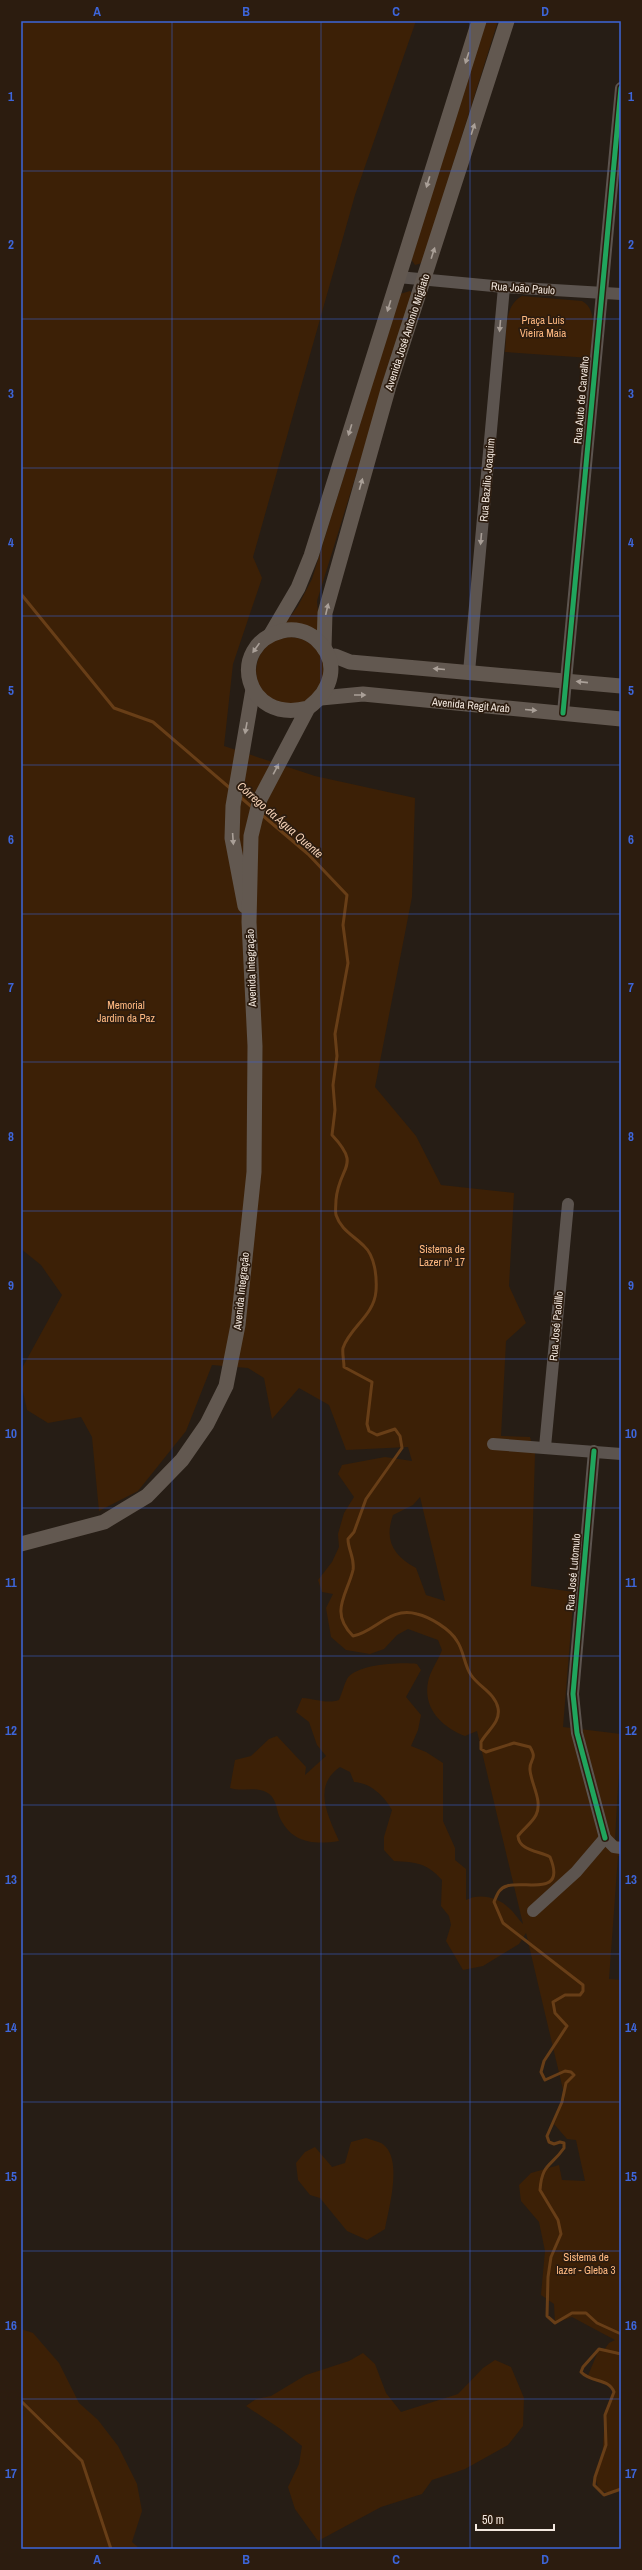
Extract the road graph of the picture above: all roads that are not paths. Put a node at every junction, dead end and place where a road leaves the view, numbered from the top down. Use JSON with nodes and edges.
{"nodes":[{"id":1,"x":479,"y":21,"type":"edge"},
{"id":2,"x":507,"y":21,"type":"edge"},
{"id":3,"x":621,"y":88,"type":"edge"},
{"id":4,"x":398,"y":277,"type":"junction"},
{"id":5,"x":425,"y":278,"type":"junction"},
{"id":6,"x":504,"y":288,"type":"junction"},
{"id":7,"x":602,"y":292,"type":"junction"},
{"id":8,"x":621,"y":294,"type":"edge"},
{"id":9,"x":271,"y":634,"type":"junction"},
{"id":10,"x":327,"y":653,"type":"junction"},
{"id":11,"x":469,"y":672,"type":"junction"},
{"id":12,"x":565,"y":680,"type":"junction"},
{"id":13,"x":621,"y":686,"type":"edge"},
{"id":14,"x":253,"y":689,"type":"junction"},
{"id":15,"x":321,"y":698,"type":"junction"},
{"id":16,"x":308,"y":708,"type":"junction"},
{"id":17,"x":563,"y":713,"type":"junction"},
{"id":18,"x":621,"y":719,"type":"edge"},
{"id":19,"x":250,"y":922,"type":"junction"},
{"id":20,"x":568,"y":1204,"type":"dead end"},
{"id":21,"x":493,"y":1444,"type":"dead end"},
{"id":22,"x":545,"y":1447,"type":"junction"},
{"id":23,"x":594,"y":1451,"type":"junction"},
{"id":24,"x":621,"y":1454,"type":"edge"},
{"id":25,"x":21,"y":1544,"type":"edge"},
{"id":26,"x":605,"y":1838,"type":"junction"},
{"id":27,"x":621,"y":1848,"type":"edge"},
{"id":28,"x":533,"y":1911,"type":"dead end"}],
"edges":[{"from":1,"to":4,"type":"main road","one_way":true},
{"from":5,"to":2,"type":"main road","name":"Avenida José Antonio Migliato","one_way":true},
{"from":3,"to":7,"type":"street","name":"Rua Auto de Carvalho"},
{"from":4,"to":5,"type":"street","name":"Rua João Paulo"},
{"from":4,"to":9,"type":"main road","one_way":true},
{"from":5,"to":6,"type":"street","name":"Rua João Paulo"},
{"from":10,"to":5,"type":"main road","name":"Avenida José Antonio Migliato","one_way":true},
{"from":6,"to":7,"type":"street","name":"Rua João Paulo"},
{"from":6,"to":11,"type":"street","name":"Rua Bazilio Joaquim","one_way":true},
{"from":7,"to":8,"type":"street","name":"Rua João Paulo"},
{"from":7,"to":12,"type":"street","name":"Rua Auto de Carvalho"},
{"from":9,"to":10,"type":"main road"},
{"from":9,"to":14,"type":"main road","one_way":true},
{"from":11,"to":10,"type":"main road","one_way":true},
{"from":10,"to":15,"type":"main road"},
{"from":11,"to":12,"type":"main road"},
{"from":13,"to":12,"type":"main road","one_way":true},
{"from":12,"to":17,"type":"street","name":"Rua Auto de Carvalho"},
{"from":14,"to":16,"type":"main road"},
{"from":14,"to":19,"type":"main road","name":"Avenida Integração","one_way":true},
{"from":15,"to":16,"type":"main road"},
{"from":15,"to":17,"type":"main road","name":"Avenida Regit Arab","one_way":true},
{"from":19,"to":16,"type":"main road","name":"Avenida Integração","one_way":true},
{"from":17,"to":18,"type":"main road","name":"Avenida Regit Arab"},
{"from":19,"to":25,"type":"main road","name":"Avenida Integração"},
{"from":20,"to":22,"type":"street","name":"Rua José Paolillo"},
{"from":21,"to":22,"type":"street"},
{"from":22,"to":23,"type":"street"},
{"from":23,"to":24,"type":"street"},
{"from":23,"to":26,"type":"street","name":"Rua José Lutomulo"},
{"from":26,"to":27,"type":"street"},
{"from":26,"to":28,"type":"street"}]}
